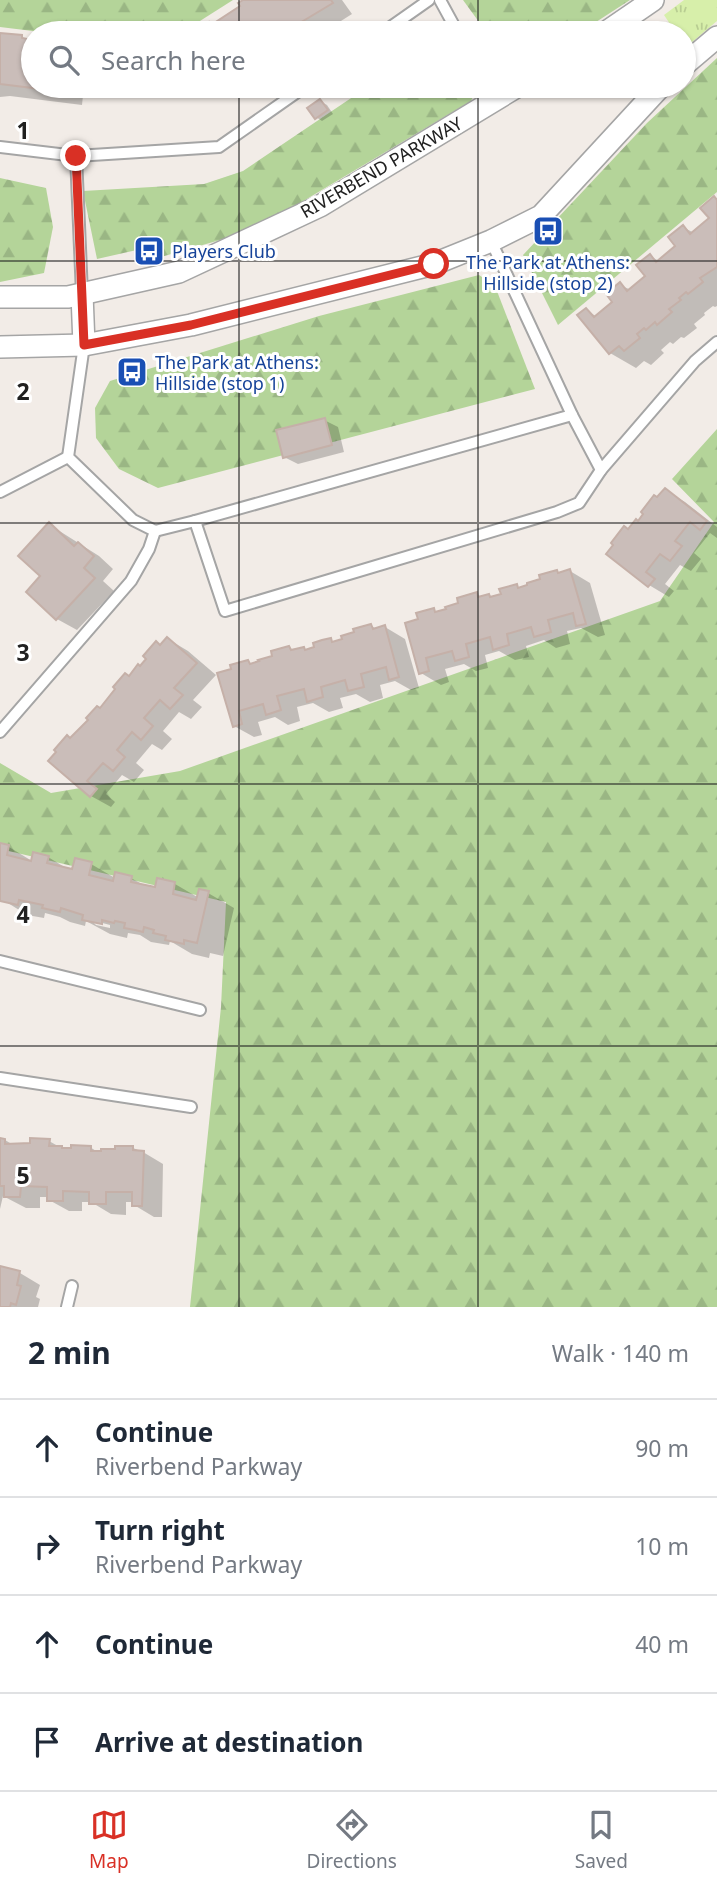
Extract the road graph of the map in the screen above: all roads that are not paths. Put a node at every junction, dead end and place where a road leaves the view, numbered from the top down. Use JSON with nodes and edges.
{"nodes":[{"id":1,"x":429,"y":0,"type":"edge"},
{"id":2,"x":440,"y":0,"type":"edge"},
{"id":3,"x":653,"y":0,"type":"edge"},
{"id":4,"x":399,"y":21,"type":"edge"},
{"id":5,"x":451,"y":21,"type":"edge"},
{"id":6,"x":622,"y":21,"type":"edge"},
{"id":7,"x":717,"y":37,"type":"edge"},
{"id":8,"x":696,"y":55,"type":"edge"},
{"id":9,"x":289,"y":98,"type":"edge"},
{"id":10,"x":490,"y":98,"type":"edge"},
{"id":11,"x":650,"y":98,"type":"edge"},
{"id":12,"x":0,"y":147,"type":"edge"},
{"id":13,"x":76,"y":156,"type":"junction"},
{"id":14,"x":491,"y":241,"type":"junction"},
{"id":15,"x":82,"y":294,"type":"junction"},
{"id":16,"x":0,"y":297,"type":"edge"},
{"id":17,"x":717,"y":342,"type":"edge"},
{"id":18,"x":84,"y":345,"type":"junction"},
{"id":19,"x":0,"y":347,"type":"edge"},
{"id":20,"x":572,"y":415,"type":"junction"},
{"id":21,"x":68,"y":457,"type":"junction"},
{"id":22,"x":600,"y":470,"type":"junction"},
{"id":23,"x":0,"y":492,"type":"edge"},
{"id":24,"x":195,"y":522,"type":"junction"},
{"id":25,"x":155,"y":531,"type":"junction"},
{"id":26,"x":0,"y":732,"type":"edge"},
{"id":27,"x":0,"y":961,"type":"edge"},
{"id":28,"x":200,"y":1010,"type":"dead end"},
{"id":29,"x":0,"y":1078,"type":"edge"},
{"id":30,"x":191,"y":1107,"type":"dead end"},
{"id":31,"x":72,"y":1286,"type":"dead end"},
{"id":32,"x":67,"y":1307,"type":"edge"}],
"edges":[{"from":1,"to":4,"type":"lane"},
{"from":2,"to":5,"type":"lane"},
{"from":3,"to":6,"type":"street"},
{"from":7,"to":8,"type":"street"},
{"from":9,"to":13,"type":"lane"},
{"from":10,"to":15,"type":"street","name":"RIVERBEND PARKWAY"},
{"from":11,"to":14,"type":"street"},
{"from":12,"to":13,"type":"lane"},
{"from":13,"to":15,"type":"lane"},
{"from":14,"to":18,"type":"street"},
{"from":14,"to":20,"type":"lane"},
{"from":15,"to":16,"type":"street","name":"RIVERBEND PARKWAY"},
{"from":15,"to":18,"type":"street"},
{"from":17,"to":22,"type":"lane"},
{"from":18,"to":19,"type":"street"},
{"from":18,"to":21,"type":"lane"},
{"from":20,"to":22,"type":"lane"},
{"from":20,"to":24,"type":"lane"},
{"from":21,"to":23,"type":"lane"},
{"from":21,"to":25,"type":"lane"},
{"from":22,"to":24,"type":"lane"},
{"from":24,"to":25,"type":"lane"},
{"from":25,"to":26,"type":"lane"},
{"from":27,"to":28,"type":"lane"},
{"from":29,"to":30,"type":"lane"},
{"from":31,"to":32,"type":"lane"}]}
